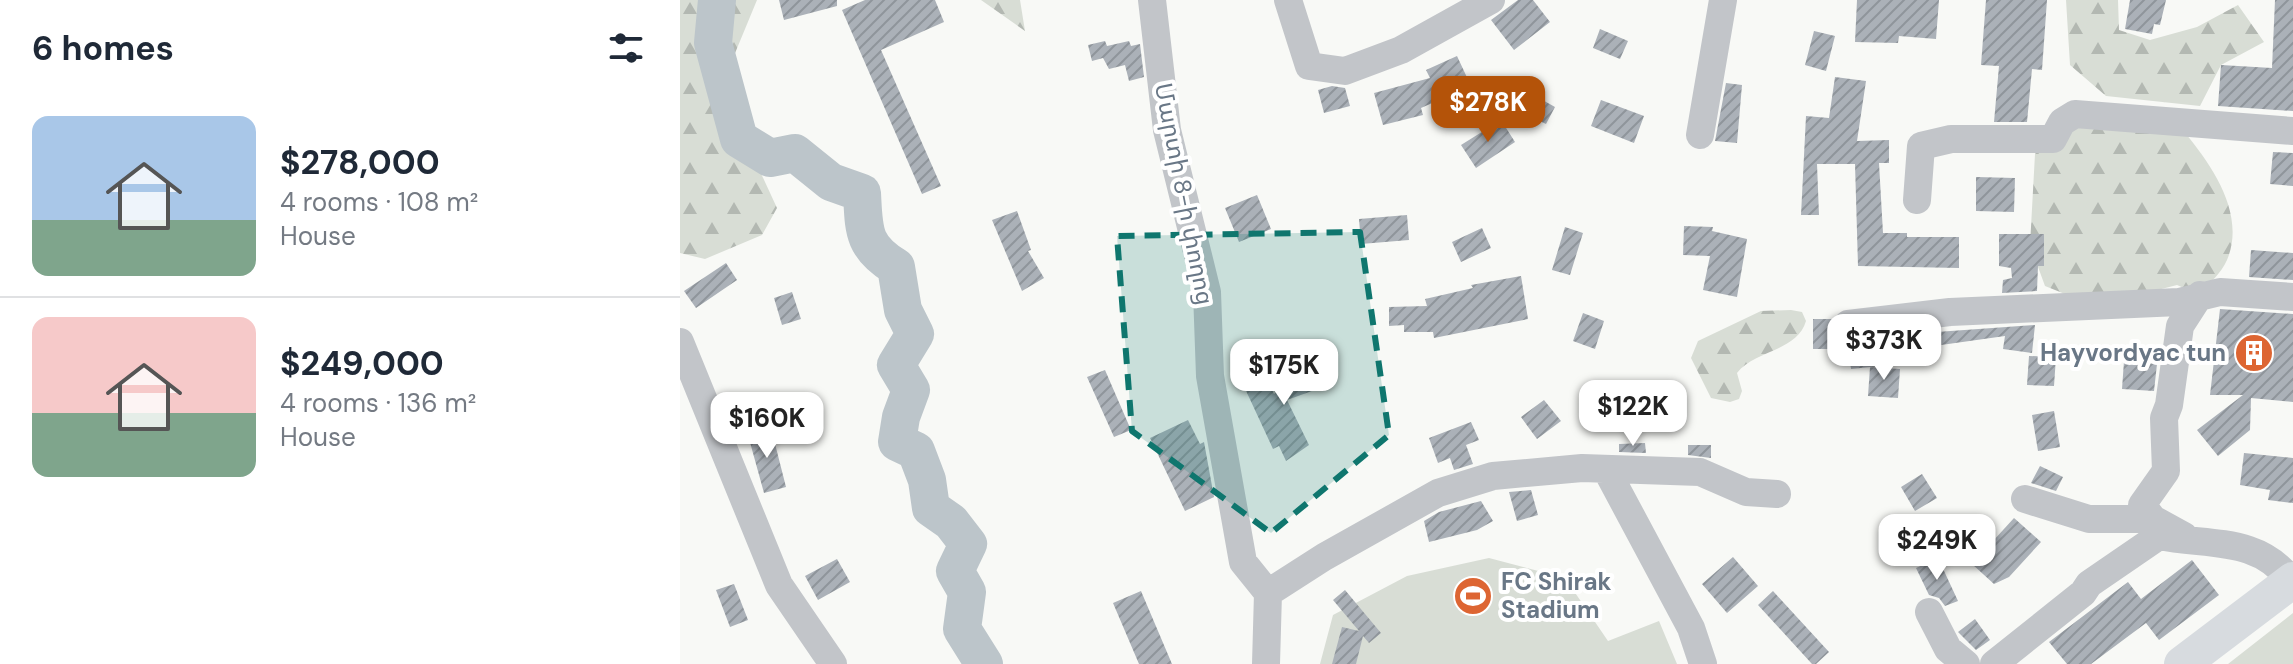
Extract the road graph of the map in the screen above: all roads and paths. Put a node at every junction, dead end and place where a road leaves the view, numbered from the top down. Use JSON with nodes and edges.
{"nodes":[{"id":1,"x":1152,"y":0,"type":"edge"},
{"id":2,"x":1288,"y":0,"type":"edge"},
{"id":3,"x":1491,"y":0,"type":"edge"},
{"id":4,"x":1723,"y":0,"type":"edge"},
{"id":5,"x":2293,"y":131,"type":"edge"},
{"id":6,"x":1700,"y":135,"type":"dead end"},
{"id":7,"x":1917,"y":200,"type":"dead end"},
{"id":8,"x":2200,"y":295,"type":"junction"},
{"id":9,"x":2293,"y":297,"type":"edge"},
{"id":10,"x":1848,"y":324,"type":"dead end"},
{"id":11,"x":680,"y":342,"type":"edge"},
{"id":12,"x":1606,"y":469,"type":"junction"},
{"id":13,"x":1777,"y":494,"type":"dead end"},
{"id":14,"x":2025,"y":499,"type":"dead end"},
{"id":15,"x":2153,"y":519,"type":"junction"},
{"id":16,"x":2199,"y":544,"type":"junction"},
{"id":17,"x":2292,"y":580,"type":"edge"},
{"id":18,"x":1268,"y":593,"type":"junction"},
{"id":19,"x":1929,"y":612,"type":"dead end"},
{"id":20,"x":833,"y":664,"type":"edge"},
{"id":21,"x":1266,"y":664,"type":"edge"},
{"id":22,"x":1703,"y":664,"type":"edge"},
{"id":23,"x":1966,"y":664,"type":"edge"},
{"id":24,"x":1994,"y":664,"type":"edge"},
{"id":25,"x":2182,"y":664,"type":"edge"}],
"edges":[{"from":1,"to":18,"type":"street","name":"Մարտի 8-ի փողոց"},
{"from":2,"to":3,"type":"street"},
{"from":4,"to":6,"type":"street"},
{"from":5,"to":7,"type":"street"},
{"from":8,"to":9,"type":"street"},
{"from":8,"to":10,"type":"street"},
{"from":8,"to":15,"type":"street"},
{"from":11,"to":20,"type":"street"},
{"from":12,"to":13,"type":"street"},
{"from":12,"to":18,"type":"street"},
{"from":12,"to":22,"type":"street"},
{"from":14,"to":15,"type":"street"},
{"from":15,"to":16,"type":"street"},
{"from":16,"to":17,"type":"street"},
{"from":16,"to":24,"type":"street"},
{"from":17,"to":25,"type":"main road"},
{"from":18,"to":21,"type":"street"},
{"from":19,"to":23,"type":"street"}]}
